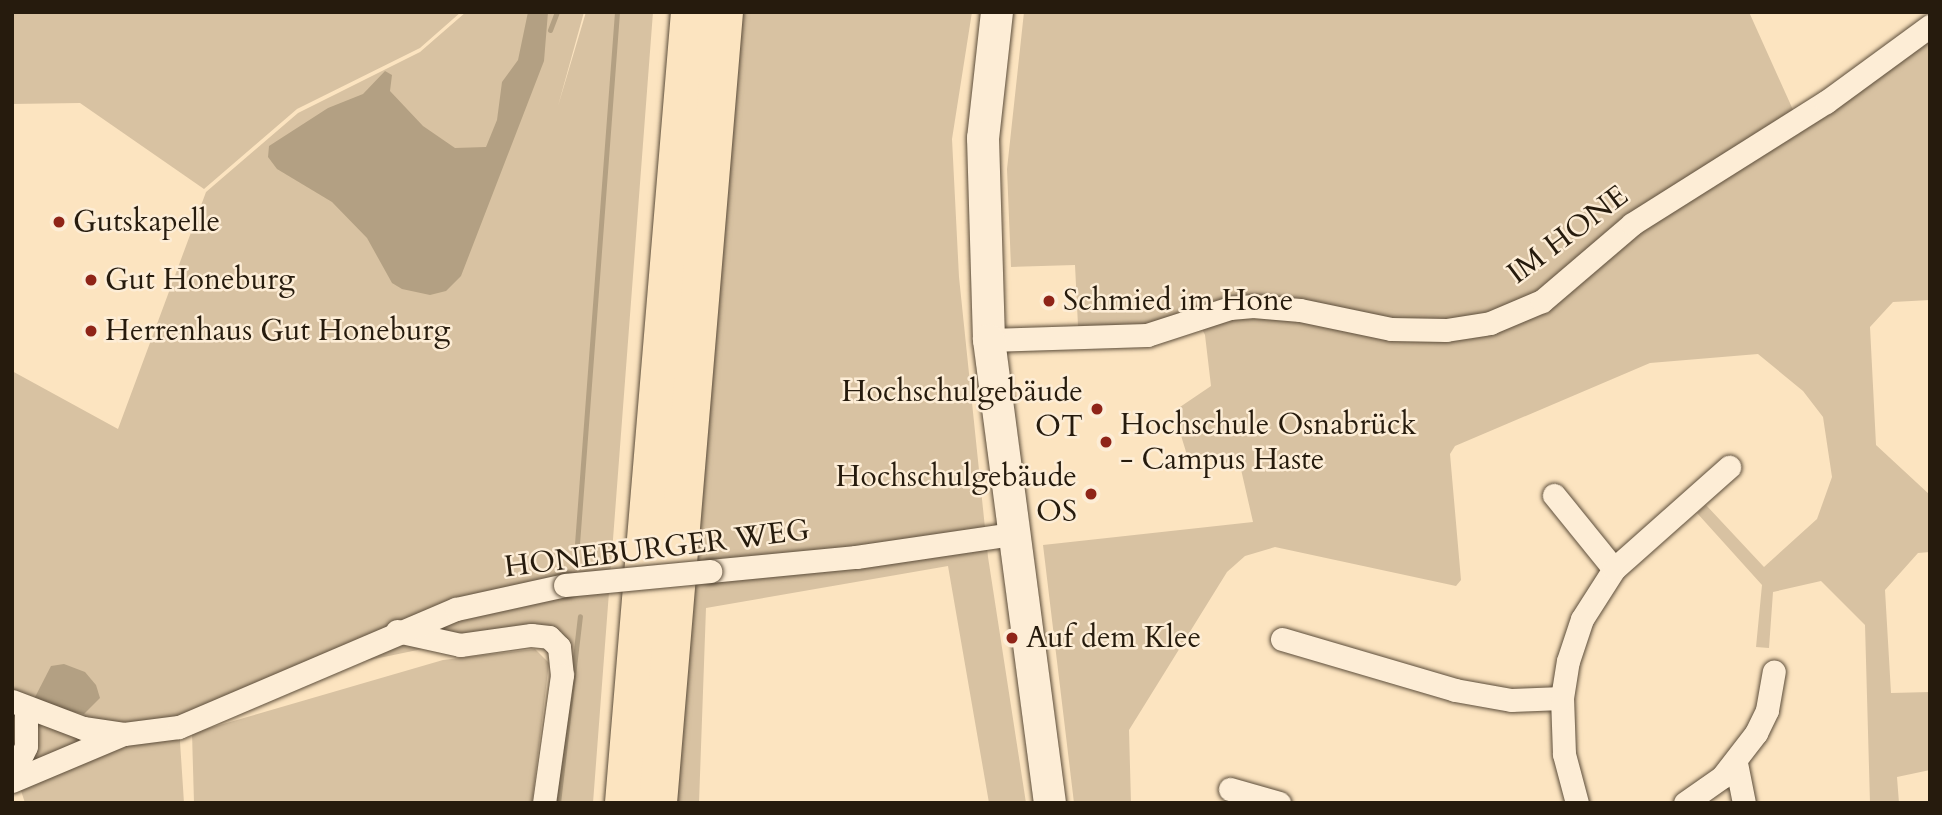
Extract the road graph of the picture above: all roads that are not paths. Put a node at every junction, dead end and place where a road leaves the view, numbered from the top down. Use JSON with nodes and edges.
{"nodes":[{"id":1,"x":690,"y":12,"type":"edge"},
{"id":2,"x":724,"y":12,"type":"edge"},
{"id":3,"x":997,"y":12,"type":"edge"},
{"id":4,"x":1930,"y":26,"type":"edge"},
{"id":5,"x":989,"y":340,"type":"junction"},
{"id":6,"x":1729,"y":467,"type":"dead end"},
{"id":7,"x":1554,"y":495,"type":"dead end"},
{"id":8,"x":1012,"y":534,"type":"junction"},
{"id":9,"x":1614,"y":569,"type":"junction"},
{"id":10,"x":397,"y":631,"type":"junction"},
{"id":11,"x":1282,"y":639,"type":"dead end"},
{"id":12,"x":1774,"y":672,"type":"dead end"},
{"id":13,"x":1562,"y":698,"type":"junction"},
{"id":14,"x":19,"y":706,"type":"edge"},
{"id":15,"x":124,"y":734,"type":"junction"},
{"id":16,"x":1736,"y":763,"type":"junction"},
{"id":17,"x":12,"y":775,"type":"edge"},
{"id":18,"x":12,"y":781,"type":"edge"},
{"id":19,"x":1230,"y":789,"type":"dead end"},
{"id":20,"x":544,"y":803,"type":"edge"},
{"id":21,"x":624,"y":803,"type":"edge"},
{"id":22,"x":659,"y":803,"type":"edge"},
{"id":23,"x":1050,"y":803,"type":"edge"},
{"id":24,"x":1279,"y":803,"type":"edge"},
{"id":25,"x":1577,"y":803,"type":"edge"},
{"id":26,"x":1685,"y":803,"type":"edge"},
{"id":27,"x":1744,"y":803,"type":"edge"}],
"edges":[{"from":1,"to":21,"type":"highway"},
{"from":2,"to":22,"type":"highway"},
{"from":3,"to":5,"type":"street"},
{"from":4,"to":5,"type":"street","name":"IM HONE"},
{"from":5,"to":8,"type":"street"},
{"from":6,"to":9,"type":"street"},
{"from":7,"to":9,"type":"street"},
{"from":8,"to":10,"type":"street","name":"HONEBURGER WEG","bridge":true},
{"from":8,"to":23,"type":"street"},
{"from":9,"to":13,"type":"street"},
{"from":10,"to":15,"type":"street","name":"HONEBURGER WEG"},
{"from":10,"to":20,"type":"street"},
{"from":11,"to":13,"type":"street"},
{"from":12,"to":16,"type":"street"},
{"from":13,"to":25,"type":"street"},
{"from":14,"to":15,"type":"street","name":"HONEBURGER WEG"},
{"from":14,"to":17,"type":"street","name":"HONEBURGER WEG"},
{"from":15,"to":18,"type":"street","name":"HONEBURGER WEG"},
{"from":16,"to":26,"type":"street"},
{"from":16,"to":27,"type":"street"},
{"from":19,"to":24,"type":"street"}]}
